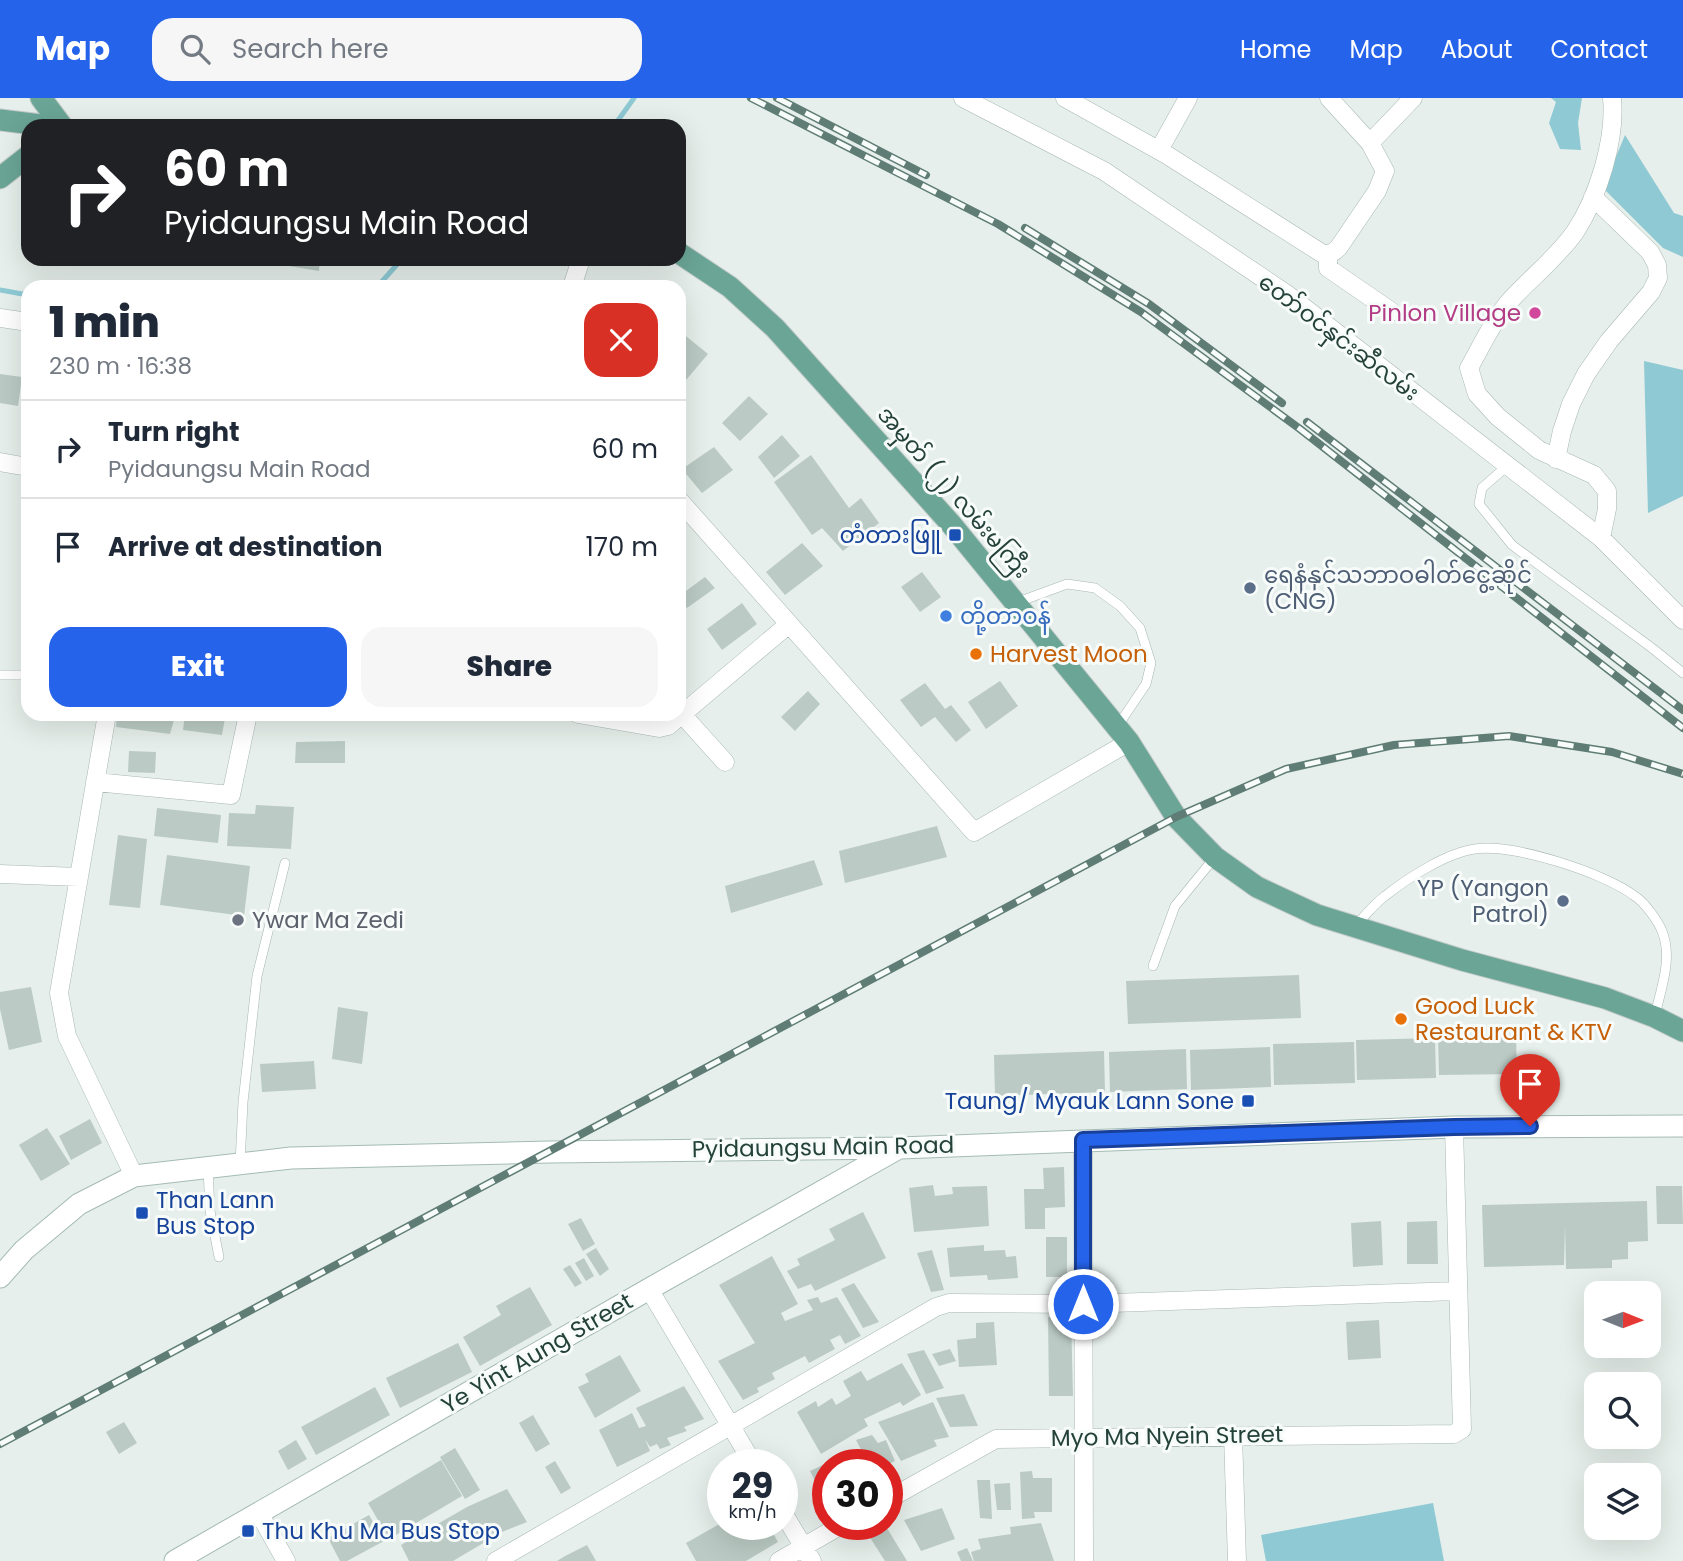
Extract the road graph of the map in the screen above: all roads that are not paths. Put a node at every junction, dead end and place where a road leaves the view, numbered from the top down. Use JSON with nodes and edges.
{"nodes":[{"id":1,"x":41,"y":98,"type":"edge"},
{"id":2,"x":962,"y":98,"type":"edge"},
{"id":3,"x":1065,"y":98,"type":"edge"},
{"id":4,"x":1188,"y":98,"type":"edge"},
{"id":5,"x":1329,"y":98,"type":"edge"},
{"id":6,"x":1413,"y":98,"type":"edge"},
{"id":7,"x":1612,"y":98,"type":"edge"},
{"id":8,"x":57,"y":119,"type":"edge"},
{"id":9,"x":0,"y":120,"type":"edge"},
{"id":10,"x":21,"y":123,"type":"edge"},
{"id":11,"x":1370,"y":143,"type":"junction"},
{"id":12,"x":1160,"y":150,"type":"junction"},
{"id":13,"x":21,"y":162,"type":"edge"},
{"id":14,"x":0,"y":178,"type":"edge"},
{"id":15,"x":1593,"y":197,"type":"junction"},
{"id":16,"x":1328,"y":254,"type":"junction"},
{"id":17,"x":686,"y":258,"type":"edge"},
{"id":18,"x":1392,"y":312,"type":"dead end"},
{"id":19,"x":0,"y":318,"type":"edge"},
{"id":20,"x":21,"y":321,"type":"edge"},
{"id":21,"x":1556,"y":459,"type":"junction"},
{"id":22,"x":0,"y":462,"type":"edge"},
{"id":23,"x":21,"y":466,"type":"edge"},
{"id":24,"x":1507,"y":466,"type":"junction"},
{"id":25,"x":686,"y":508,"type":"edge"},
{"id":26,"x":1601,"y":538,"type":"junction"},
{"id":27,"x":1015,"y":603,"type":"junction"},
{"id":28,"x":1683,"y":620,"type":"edge"},
{"id":29,"x":789,"y":624,"type":"junction"},
{"id":30,"x":1683,"y":673,"type":"edge"},
{"id":31,"x":0,"y":675,"type":"edge"},
{"id":32,"x":21,"y":675,"type":"edge"},
{"id":33,"x":686,"y":708,"type":"edge"},
{"id":34,"x":686,"y":720,"type":"edge"},
{"id":35,"x":106,"y":721,"type":"edge"},
{"id":36,"x":247,"y":721,"type":"edge"},
{"id":37,"x":618,"y":721,"type":"edge"},
{"id":38,"x":673,"y":721,"type":"edge"},
{"id":39,"x":1123,"y":735,"type":"junction"},
{"id":40,"x":725,"y":762,"type":"dead end"},
{"id":41,"x":95,"y":782,"type":"junction"},
{"id":42,"x":1215,"y":857,"type":"junction"},
{"id":43,"x":285,"y":863,"type":"dead end"},
{"id":44,"x":0,"y":874,"type":"edge"},
{"id":45,"x":79,"y":877,"type":"junction"},
{"id":46,"x":1355,"y":927,"type":"junction"},
{"id":47,"x":1153,"y":967,"type":"dead end"},
{"id":48,"x":1655,"y":1017,"type":"junction"},
{"id":49,"x":1683,"y":1031,"type":"edge"},
{"id":50,"x":1683,"y":1126,"type":"edge"},
{"id":51,"x":1454,"y":1127,"type":"junction"},
{"id":52,"x":1083,"y":1140,"type":"junction"},
{"id":53,"x":900,"y":1148,"type":"junction"},
{"id":54,"x":240,"y":1164,"type":"junction"},
{"id":55,"x":208,"y":1167,"type":"junction"},
{"id":56,"x":134,"y":1176,"type":"junction"},
{"id":57,"x":219,"y":1257,"type":"dead end"},
{"id":58,"x":0,"y":1277,"type":"edge"},
{"id":59,"x":649,"y":1289,"type":"junction"},
{"id":60,"x":1457,"y":1291,"type":"junction"},
{"id":61,"x":1083,"y":1304,"type":"junction"},
{"id":62,"x":731,"y":1425,"type":"junction"},
{"id":63,"x":1233,"y":1435,"type":"junction"},
{"id":64,"x":1083,"y":1438,"type":"junction"},
{"id":65,"x":745,"y":1449,"type":"edge"},
{"id":66,"x":903,"y":1491,"type":"edge"},
{"id":67,"x":259,"y":1513,"type":"junction"},
{"id":68,"x":798,"y":1537,"type":"edge"},
{"id":69,"x":824,"y":1540,"type":"edge"},
{"id":70,"x":808,"y":1554,"type":"edge"},
{"id":71,"x":175,"y":1561,"type":"edge"},
{"id":72,"x":286,"y":1561,"type":"edge"},
{"id":73,"x":496,"y":1561,"type":"edge"},
{"id":74,"x":779,"y":1561,"type":"edge"},
{"id":75,"x":1084,"y":1561,"type":"edge"},
{"id":76,"x":1237,"y":1561,"type":"edge"}],
"edges":[{"from":1,"to":8,"type":"main road"},
{"from":2,"to":24,"type":"street","name":"တော်ဝင်နှင်းဆီလမ်း"},
{"from":3,"to":12,"type":"street"},
{"from":4,"to":12,"type":"street"},
{"from":5,"to":11,"type":"street"},
{"from":6,"to":11,"type":"street"},
{"from":7,"to":15,"type":"street"},
{"from":9,"to":10,"type":"main road"},
{"from":11,"to":16,"type":"street"},
{"from":12,"to":16,"type":"street"},
{"from":13,"to":14,"type":"main road"},
{"from":15,"to":21,"type":"street"},
{"from":15,"to":21,"type":"street"},
{"from":16,"to":18,"type":"street"},
{"from":17,"to":27,"type":"main road","name":"အမှတ် (၂) လမ်းမကြီး"},
{"from":19,"to":20,"type":"street"},
{"from":21,"to":26,"type":"street"},
{"from":22,"to":23,"type":"street"},
{"from":24,"to":26,"type":"street","name":"တော်ဝင်နှင်းဆီလမ်း"},
{"from":24,"to":30,"type":"lane"},
{"from":25,"to":29,"type":"street"},
{"from":26,"to":28,"type":"street","name":"တော်ဝင်နှင်းဆီလမ်း"},
{"from":27,"to":39,"type":"main road","name":"အမှတ် (၂) လမ်းမကြီး"},
{"from":27,"to":39,"type":"lane"},
{"from":29,"to":33,"type":"street"},
{"from":29,"to":39,"type":"street"},
{"from":31,"to":32,"type":"lane"},
{"from":34,"to":40,"type":"street"},
{"from":35,"to":41,"type":"street"},
{"from":36,"to":41,"type":"street"},
{"from":37,"to":38,"type":"street"},
{"from":39,"to":42,"type":"main road","name":"အမှတ် (၂) လမ်းမကြီး"},
{"from":41,"to":45,"type":"street"},
{"from":42,"to":46,"type":"main road","name":"အမှတ် (၂) လမ်းမကြီး"},
{"from":42,"to":47,"type":"lane"},
{"from":43,"to":54,"type":"lane"},
{"from":44,"to":45,"type":"street"},
{"from":45,"to":56,"type":"street"},
{"from":46,"to":48,"type":"main road","name":"အမှတ် (၂) လမ်းမကြီး"},
{"from":46,"to":48,"type":"lane"},
{"from":48,"to":49,"type":"main road","name":"အမှတ် (၂) လမ်းမကြီး"},
{"from":50,"to":51,"type":"main road","name":"Pyidaungsu Main Road"},
{"from":51,"to":52,"type":"main road","name":"Pyidaungsu Main Road"},
{"from":51,"to":60,"type":"street"},
{"from":52,"to":53,"type":"main road","name":"Pyidaungsu Main Road"},
{"from":52,"to":61,"type":"street"},
{"from":53,"to":54,"type":"main road","name":"Pyidaungsu Main Road"},
{"from":53,"to":59,"type":"main road","name":"Ye Yint Aung Street"},
{"from":54,"to":55,"type":"main road","name":"Pyidaungsu Main Road"},
{"from":55,"to":56,"type":"main road","name":"Pyidaungsu Main Road"},
{"from":55,"to":57,"type":"lane"},
{"from":56,"to":58,"type":"main road","name":"Pyidaungsu Main Road"},
{"from":59,"to":62,"type":"street"},
{"from":59,"to":67,"type":"main road","name":"Ye Yint Aung Street"},
{"from":60,"to":61,"type":"street"},
{"from":60,"to":63,"type":"street","name":"Myo Ma Nyein Street"},
{"from":61,"to":62,"type":"street"},
{"from":61,"to":64,"type":"street"},
{"from":62,"to":65,"type":"street"},
{"from":62,"to":73,"type":"street"},
{"from":63,"to":64,"type":"street","name":"Myo Ma Nyein Street"},
{"from":63,"to":76,"type":"street"},
{"from":64,"to":66,"type":"street","name":"Myo Ma Nyein Street"},
{"from":64,"to":75,"type":"street"},
{"from":67,"to":71,"type":"main road","name":"Ye Yint Aung Street"},
{"from":67,"to":72,"type":"street"},
{"from":68,"to":70,"type":"street"},
{"from":69,"to":70,"type":"street"},
{"from":70,"to":74,"type":"street"}]}
